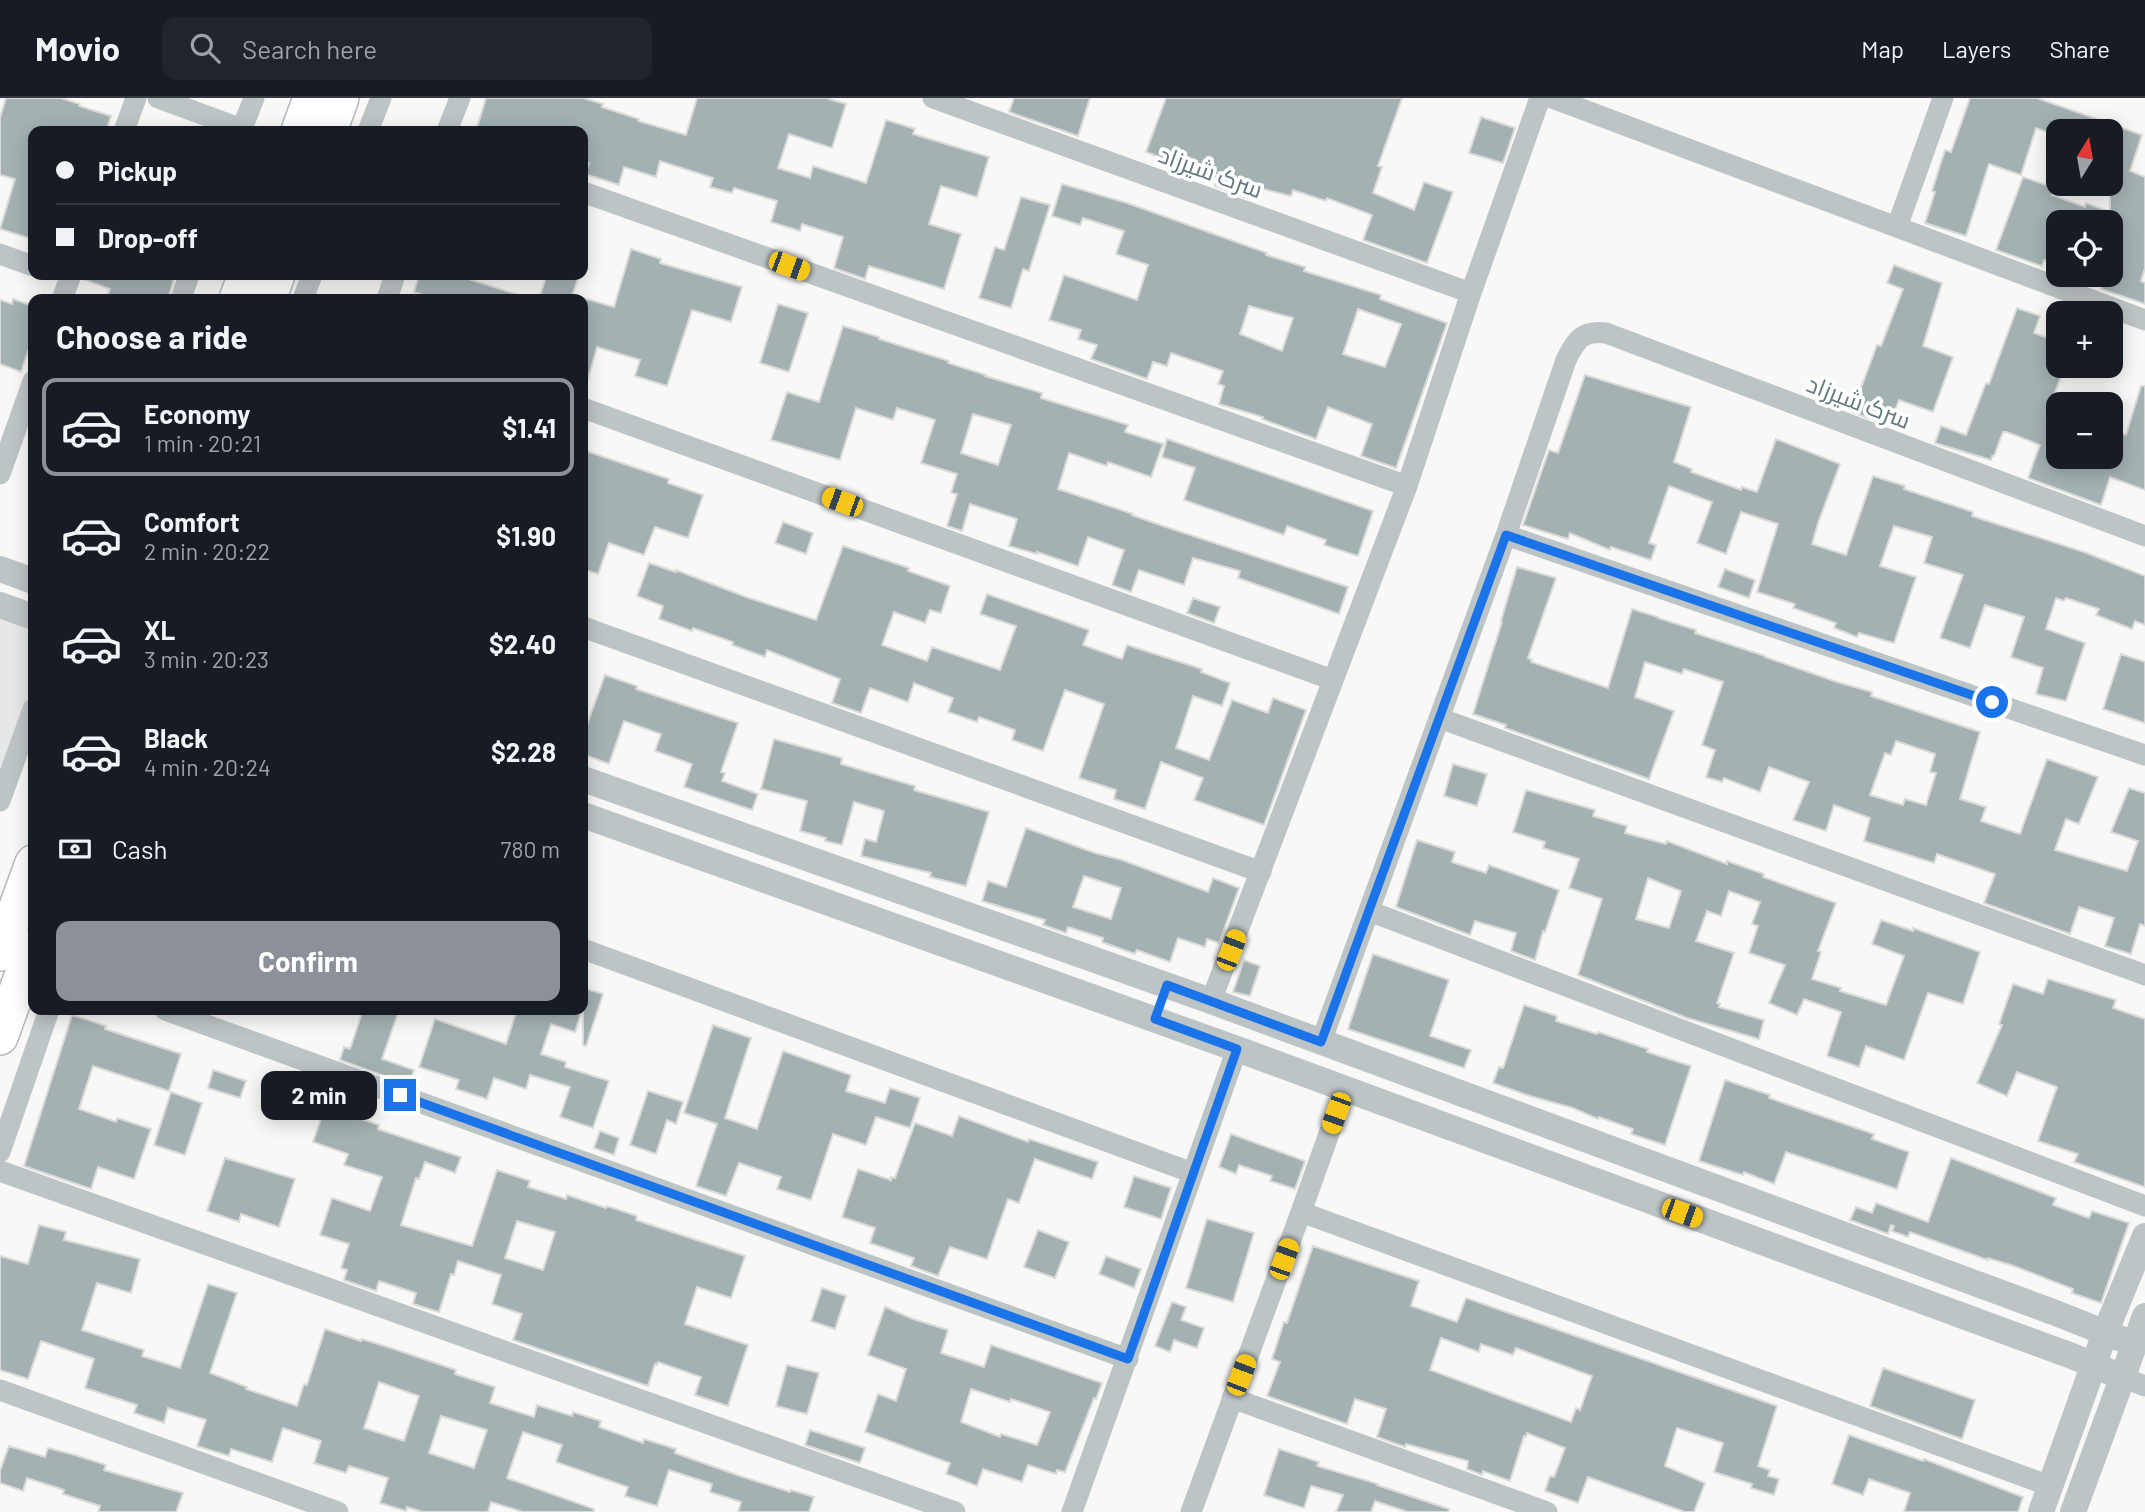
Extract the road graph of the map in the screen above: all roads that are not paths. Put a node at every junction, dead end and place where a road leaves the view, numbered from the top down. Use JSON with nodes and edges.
{"nodes":[{"id":1,"x":136,"y":98,"type":"edge"},
{"id":2,"x":158,"y":98,"type":"edge"},
{"id":3,"x":254,"y":98,"type":"edge"},
{"id":4,"x":311,"y":98,"type":"edge"},
{"id":5,"x":341,"y":98,"type":"edge"},
{"id":6,"x":381,"y":98,"type":"edge"},
{"id":7,"x":460,"y":98,"type":"edge"},
{"id":8,"x":933,"y":98,"type":"edge"},
{"id":9,"x":1540,"y":98,"type":"edge"},
{"id":10,"x":1552,"y":98,"type":"edge"},
{"id":11,"x":1943,"y":98,"type":"edge"},
{"id":12,"x":126,"y":126,"type":"edge"},
{"id":13,"x":232,"y":126,"type":"edge"},
{"id":14,"x":244,"y":126,"type":"edge"},
{"id":15,"x":301,"y":126,"type":"edge"},
{"id":16,"x":331,"y":126,"type":"edge"},
{"id":17,"x":370,"y":126,"type":"edge"},
{"id":18,"x":449,"y":126,"type":"edge"},
{"id":19,"x":588,"y":194,"type":"edge"},
{"id":20,"x":1896,"y":227,"type":"junction"},
{"id":21,"x":0,"y":254,"type":"edge"},
{"id":22,"x":28,"y":264,"type":"edge"},
{"id":23,"x":1471,"y":293,"type":"junction"},
{"id":24,"x":2145,"y":320,"type":"edge"},
{"id":25,"x":28,"y":395,"type":"edge"},
{"id":26,"x":588,"y":410,"type":"edge"},
{"id":27,"x":1,"y":468,"type":"edge"},
{"id":28,"x":1407,"y":486,"type":"junction"},
{"id":29,"x":1506,"y":535,"type":"junction"},
{"id":30,"x":2145,"y":536,"type":"edge"},
{"id":31,"x":0,"y":569,"type":"edge"},
{"id":32,"x":28,"y":579,"type":"edge"},
{"id":33,"x":0,"y":605,"type":"edge"},
{"id":34,"x":28,"y":615,"type":"edge"},
{"id":35,"x":588,"y":629,"type":"edge"},
{"id":36,"x":1333,"y":680,"type":"junction"},
{"id":37,"x":1439,"y":718,"type":"junction"},
{"id":38,"x":28,"y":723,"type":"edge"},
{"id":39,"x":2145,"y":755,"type":"edge"},
{"id":40,"x":588,"y":781,"type":"edge"},
{"id":41,"x":0,"y":801,"type":"edge"},
{"id":42,"x":588,"y":818,"type":"edge"},
{"id":43,"x":1261,"y":872,"type":"junction"},
{"id":44,"x":28,"y":877,"type":"edge"},
{"id":45,"x":1369,"y":911,"type":"junction"},
{"id":46,"x":588,"y":951,"type":"edge"},
{"id":47,"x":0,"y":953,"type":"edge"},
{"id":48,"x":28,"y":960,"type":"edge"},
{"id":49,"x":2145,"y":975,"type":"edge"},
{"id":50,"x":1167,"y":985,"type":"junction"},
{"id":51,"x":1211,"y":1001,"type":"junction"},
{"id":52,"x":47,"y":1015,"type":"edge"},
{"id":53,"x":180,"y":1015,"type":"edge"},
{"id":54,"x":1155,"y":1019,"type":"junction"},
{"id":55,"x":0,"y":1037,"type":"edge"},
{"id":56,"x":1321,"y":1042,"type":"junction"},
{"id":57,"x":1237,"y":1049,"type":"junction"},
{"id":58,"x":1345,"y":1088,"type":"junction"},
{"id":59,"x":0,"y":1153,"type":"edge"},
{"id":60,"x":0,"y":1171,"type":"edge"},
{"id":61,"x":1193,"y":1172,"type":"junction"},
{"id":62,"x":2145,"y":1206,"type":"edge"},
{"id":63,"x":1301,"y":1212,"type":"junction"},
{"id":64,"x":2145,"y":1236,"type":"edge"},
{"id":65,"x":2145,"y":1316,"type":"edge"},
{"id":66,"x":2105,"y":1332,"type":"junction"},
{"id":67,"x":2140,"y":1346,"type":"edge"},
{"id":68,"x":1128,"y":1359,"type":"junction"},
{"id":69,"x":2093,"y":1366,"type":"junction"},
{"id":70,"x":2133,"y":1381,"type":"edge"},
{"id":71,"x":0,"y":1390,"type":"edge"},
{"id":72,"x":1232,"y":1398,"type":"junction"},
{"id":73,"x":2050,"y":1486,"type":"junction"},
{"id":74,"x":338,"y":1512,"type":"edge"},
{"id":75,"x":956,"y":1512,"type":"edge"},
{"id":76,"x":1072,"y":1512,"type":"edge"},
{"id":77,"x":1191,"y":1512,"type":"edge"},
{"id":78,"x":1547,"y":1512,"type":"edge"},
{"id":79,"x":2041,"y":1512,"type":"edge"},
{"id":80,"x":2073,"y":1512,"type":"edge"}],
"edges":[{"from":1,"to":12,"type":"street"},
{"from":2,"to":13,"type":"street"},
{"from":3,"to":14,"type":"street"},
{"from":4,"to":15,"type":"highway"},
{"from":5,"to":16,"type":"highway"},
{"from":6,"to":17,"type":"street"},
{"from":7,"to":18,"type":"street"},
{"from":8,"to":23,"type":"street","name":"سرک شیرزاد"},
{"from":9,"to":23,"type":"street"},
{"from":10,"to":20,"type":"street"},
{"from":11,"to":20,"type":"street"},
{"from":19,"to":28,"type":"street"},
{"from":20,"to":24,"type":"street"},
{"from":21,"to":22,"type":"street"},
{"from":23,"to":28,"type":"street"},
{"from":25,"to":27,"type":"street"},
{"from":26,"to":36,"type":"street"},
{"from":28,"to":36,"type":"street"},
{"from":29,"to":30,"type":"street","name":"سرک شیرزاد"},
{"from":29,"to":37,"type":"street"},
{"from":29,"to":39,"type":"street"},
{"from":31,"to":32,"type":"street"},
{"from":33,"to":34,"type":"street"},
{"from":35,"to":43,"type":"street"},
{"from":36,"to":43,"type":"street"},
{"from":37,"to":45,"type":"street"},
{"from":37,"to":49,"type":"street"},
{"from":38,"to":41,"type":"street"},
{"from":40,"to":50,"type":"street"},
{"from":42,"to":54,"type":"street"},
{"from":43,"to":51,"type":"street"},
{"from":44,"to":47,"type":"highway"},
{"from":45,"to":56,"type":"street"},
{"from":45,"to":62,"type":"street"},
{"from":46,"to":61,"type":"street"},
{"from":48,"to":55,"type":"highway"},
{"from":50,"to":51,"type":"street"},
{"from":50,"to":54,"type":"street"},
{"from":51,"to":56,"type":"street"},
{"from":52,"to":59,"type":"street"},
{"from":53,"to":68,"type":"street"},
{"from":54,"to":57,"type":"street"},
{"from":56,"to":66,"type":"street"},
{"from":57,"to":58,"type":"street"},
{"from":57,"to":61,"type":"street"},
{"from":58,"to":63,"type":"street"},
{"from":58,"to":69,"type":"street"},
{"from":60,"to":75,"type":"street"},
{"from":61,"to":68,"type":"street"},
{"from":63,"to":72,"type":"street"},
{"from":63,"to":73,"type":"street"},
{"from":64,"to":66,"type":"street"},
{"from":65,"to":67,"type":"street"},
{"from":66,"to":67,"type":"street"},
{"from":66,"to":69,"type":"street"},
{"from":67,"to":70,"type":"street"},
{"from":68,"to":76,"type":"street"},
{"from":69,"to":70,"type":"street"},
{"from":69,"to":73,"type":"street"},
{"from":70,"to":80,"type":"street"},
{"from":71,"to":74,"type":"street"},
{"from":72,"to":77,"type":"street"},
{"from":72,"to":78,"type":"street"},
{"from":73,"to":79,"type":"street"}]}
